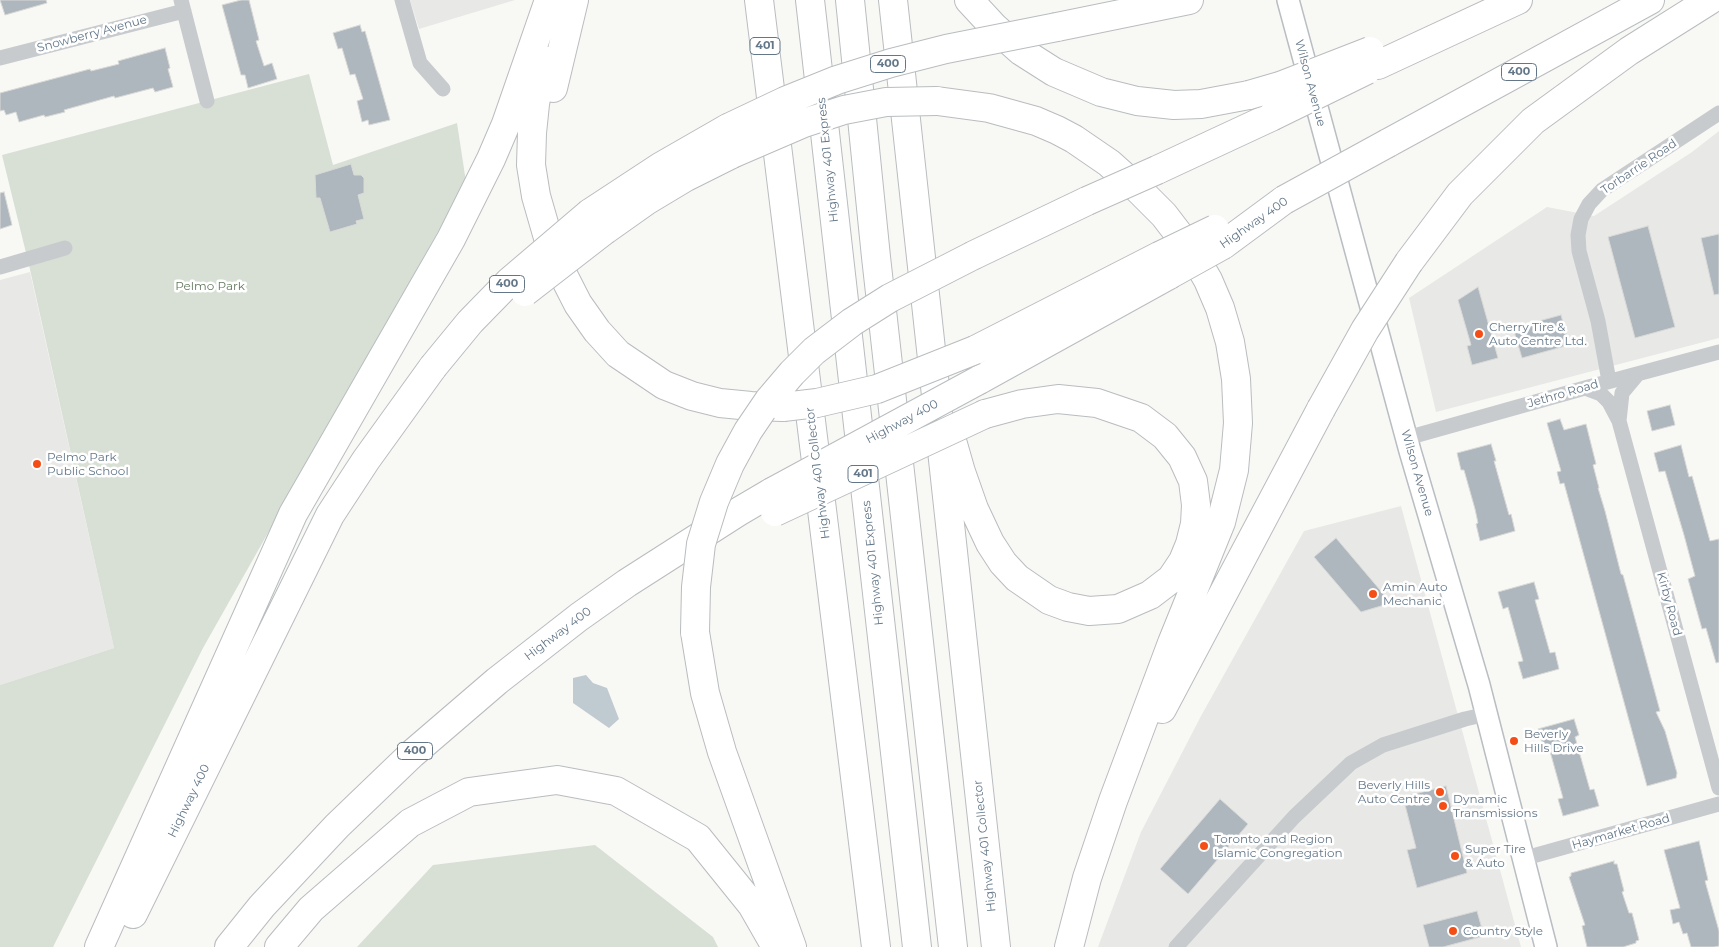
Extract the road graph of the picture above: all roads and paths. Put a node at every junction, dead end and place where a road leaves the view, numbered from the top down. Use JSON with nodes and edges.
{"nodes":[{"id":1,"x":402,"y":0,"type":"edge"},
{"id":2,"x":549,"y":0,"type":"edge"},
{"id":3,"x":558,"y":0,"type":"edge"},
{"id":4,"x":574,"y":0,"type":"edge"},
{"id":5,"x":759,"y":0,"type":"edge"},
{"id":6,"x":810,"y":0,"type":"edge"},
{"id":7,"x":850,"y":0,"type":"edge"},
{"id":8,"x":893,"y":0,"type":"edge"},
{"id":9,"x":969,"y":0,"type":"edge"},
{"id":10,"x":1188,"y":0,"type":"edge"},
{"id":11,"x":1288,"y":0,"type":"edge"},
{"id":12,"x":1477,"y":0,"type":"edge"},
{"id":13,"x":1518,"y":0,"type":"edge"},
{"id":14,"x":1650,"y":0,"type":"edge"},
{"id":15,"x":1710,"y":0,"type":"edge"},
{"id":16,"x":183,"y":5,"type":"edge"},
{"id":17,"x":0,"y":58,"type":"edge"},
{"id":18,"x":1374,"y":58,"type":"junction"},
{"id":19,"x":443,"y":89,"type":"dead end"},
{"id":20,"x":207,"y":101,"type":"dead end"},
{"id":21,"x":1719,"y":114,"type":"edge"},
{"id":22,"x":730,"y":141,"type":"junction"},
{"id":23,"x":546,"y":234,"type":"junction"},
{"id":24,"x":66,"y":248,"type":"dead end"},
{"id":25,"x":1164,"y":266,"type":"junction"},
{"id":26,"x":0,"y":267,"type":"edge"},
{"id":27,"x":930,"y":345,"type":"junction"},
{"id":28,"x":1719,"y":352,"type":"edge"},
{"id":29,"x":1637,"y":375,"type":"junction"},
{"id":30,"x":1609,"y":381,"type":"junction"},
{"id":31,"x":1585,"y":388,"type":"junction"},
{"id":32,"x":1619,"y":421,"type":"junction"},
{"id":33,"x":1407,"y":438,"type":"junction"},
{"id":34,"x":773,"y":502,"type":"junction"},
{"id":35,"x":1487,"y":714,"type":"junction"},
{"id":36,"x":1719,"y":788,"type":"edge"},
{"id":37,"x":1113,"y":801,"type":"junction"},
{"id":38,"x":1719,"y":804,"type":"edge"},
{"id":39,"x":1522,"y":859,"type":"junction"},
{"id":40,"x":99,"y":947,"type":"edge"},
{"id":41,"x":117,"y":947,"type":"edge"},
{"id":42,"x":229,"y":947,"type":"edge"},
{"id":43,"x":279,"y":947,"type":"edge"},
{"id":44,"x":776,"y":947,"type":"edge"},
{"id":45,"x":792,"y":947,"type":"edge"},
{"id":46,"x":876,"y":947,"type":"edge"},
{"id":47,"x":917,"y":947,"type":"edge"},
{"id":48,"x":953,"y":947,"type":"edge"},
{"id":49,"x":996,"y":947,"type":"edge"},
{"id":50,"x":1069,"y":947,"type":"edge"},
{"id":51,"x":1176,"y":947,"type":"edge"},
{"id":52,"x":1546,"y":947,"type":"edge"}],
"edges":[{"from":1,"to":19,"type":"street"},
{"from":2,"to":40,"type":"highway"},
{"from":3,"to":23,"type":"highway"},
{"from":4,"to":23,"type":"highway"},
{"from":5,"to":46,"type":"highway","name":"Highway 401 Collector","number":"401"},
{"from":6,"to":47,"type":"highway","name":"Highway 401 Express","number":"401"},
{"from":7,"to":48,"type":"highway"},
{"from":8,"to":27,"type":"highway","name":"Highway 401 Collector"},
{"from":9,"to":18,"type":"highway","bridge":true},
{"from":10,"to":22,"type":"highway","number":"400","bridge":true},
{"from":11,"to":33,"type":"main road","name":"Wilson Avenue"},
{"from":12,"to":18,"type":"highway"},
{"from":13,"to":18,"type":"highway"},
{"from":14,"to":25,"type":"highway","name":"Highway 400","number":"400","bridge":true},
{"from":15,"to":37,"type":"highway","bridge":true},
{"from":16,"to":17,"type":"street","name":"Snowberry Avenue"},
{"from":16,"to":20,"type":"street"},
{"from":18,"to":45,"type":"highway","bridge":true},
{"from":21,"to":30,"type":"street","name":"Torbarrie Road"},
{"from":22,"to":37,"type":"highway","bridge":true},
{"from":22,"to":41,"type":"highway","name":"Highway 400","number":"400","bridge":true},
{"from":23,"to":25,"type":"highway","bridge":true},
{"from":24,"to":26,"type":"street"},
{"from":25,"to":34,"type":"highway","name":"Highway 400","bridge":true},
{"from":27,"to":34,"type":"highway","bridge":true},
{"from":27,"to":49,"type":"highway","name":"Highway 401 Collector"},
{"from":28,"to":29,"type":"street","name":"Jethro Road"},
{"from":29,"to":30,"type":"street","name":"Jethro Road"},
{"from":29,"to":32,"type":"street","name":"Kirby Road"},
{"from":30,"to":31,"type":"street","name":"Jethro Road"},
{"from":31,"to":32,"type":"street","name":"Kirby Road"},
{"from":31,"to":33,"type":"street","name":"Jethro Road"},
{"from":32,"to":36,"type":"street","name":"Kirby Road"},
{"from":33,"to":35,"type":"main road","name":"Wilson Avenue"},
{"from":34,"to":42,"type":"highway","name":"Highway 400","number":"400"},
{"from":35,"to":39,"type":"main road","name":"Wilson Avenue"},
{"from":35,"to":51,"type":"street"},
{"from":37,"to":50,"type":"highway"},
{"from":38,"to":39,"type":"street","name":"Haymarket Road"},
{"from":39,"to":52,"type":"main road","name":"Wilson Avenue"},
{"from":43,"to":44,"type":"highway"}]}
